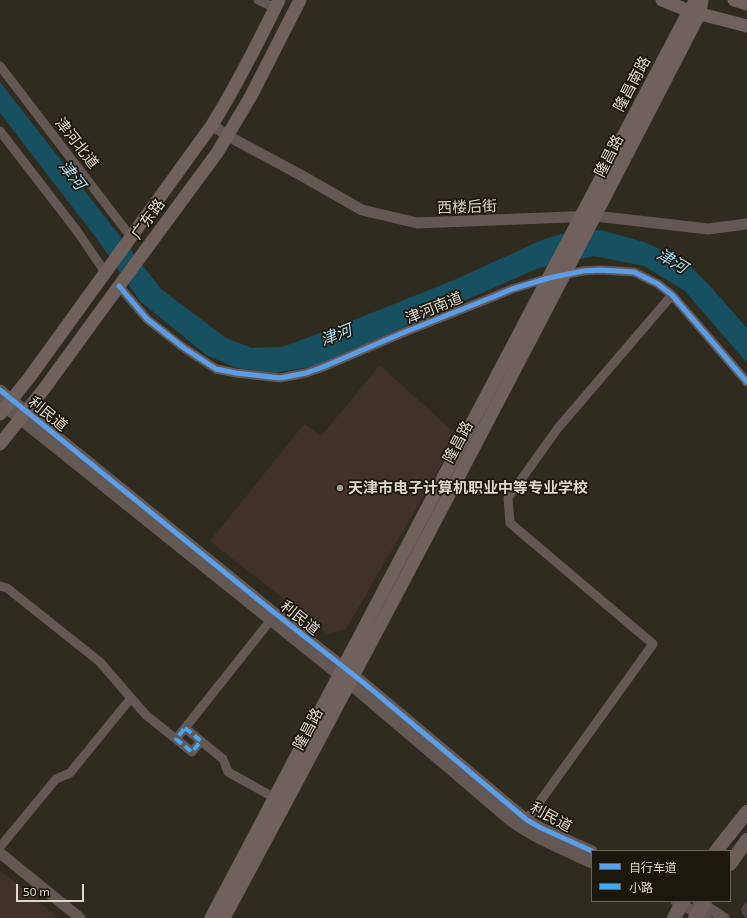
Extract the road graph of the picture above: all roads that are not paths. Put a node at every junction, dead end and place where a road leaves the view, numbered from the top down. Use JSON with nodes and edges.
{"nodes":[{"id":1,"x":258,"y":0,"type":"edge"},
{"id":2,"x":300,"y":0,"type":"edge"},
{"id":3,"x":662,"y":0,"type":"edge"},
{"id":4,"x":702,"y":0,"type":"edge"},
{"id":5,"x":734,"y":0,"type":"edge"},
{"id":6,"x":277,"y":4,"type":"edge"},
{"id":7,"x":747,"y":4,"type":"edge"},
{"id":8,"x":695,"y":8,"type":"edge"},
{"id":9,"x":747,"y":26,"type":"edge"},
{"id":10,"x":0,"y":66,"type":"edge"},
{"id":11,"x":212,"y":125,"type":"junction"},
{"id":12,"x":0,"y":131,"type":"edge"},
{"id":13,"x":228,"y":136,"type":"junction"},
{"id":14,"x":586,"y":220,"type":"junction"},
{"id":15,"x":747,"y":224,"type":"edge"},
{"id":16,"x":131,"y":237,"type":"junction"},
{"id":17,"x":105,"y":272,"type":"junction"},
{"id":18,"x":559,"y":273,"type":"junction"},
{"id":19,"x":119,"y":286,"type":"junction"},
{"id":20,"x":672,"y":295,"type":"junction"},
{"id":21,"x":747,"y":382,"type":"edge"},
{"id":22,"x":0,"y":390,"type":"edge"},
{"id":23,"x":4,"y":406,"type":"edge"},
{"id":24,"x":23,"y":416,"type":"junction"},
{"id":25,"x":0,"y":444,"type":"edge"},
{"id":26,"x":0,"y":586,"type":"edge"},
{"id":27,"x":274,"y":617,"type":"junction"},
{"id":28,"x":340,"y":671,"type":"junction"},
{"id":29,"x":352,"y":680,"type":"junction"},
{"id":30,"x":131,"y":698,"type":"junction"},
{"id":31,"x":185,"y":728,"type":"junction"},
{"id":32,"x":176,"y":739,"type":"junction"},
{"id":33,"x":201,"y":741,"type":"junction"},
{"id":34,"x":275,"y":798,"type":"junction"},
{"id":35,"x":747,"y":812,"type":"edge"},
{"id":36,"x":524,"y":824,"type":"junction"},
{"id":37,"x":747,"y":840,"type":"edge"},
{"id":38,"x":0,"y":847,"type":"edge"},
{"id":39,"x":717,"y":850,"type":"edge"},
{"id":40,"x":591,"y":851,"type":"edge"},
{"id":41,"x":0,"y":853,"type":"edge"},
{"id":42,"x":591,"y":863,"type":"edge"},
{"id":43,"x":731,"y":863,"type":"edge"},
{"id":44,"x":680,"y":902,"type":"edge"},
{"id":45,"x":701,"y":909,"type":"edge"},
{"id":46,"x":80,"y":918,"type":"edge"},
{"id":47,"x":211,"y":918,"type":"edge"},
{"id":48,"x":224,"y":918,"type":"edge"},
{"id":49,"x":674,"y":918,"type":"edge"},
{"id":50,"x":724,"y":918,"type":"edge"}],
"edges":[{"from":1,"to":6,"type":"street"},
{"from":2,"to":13,"type":"main road","name":"广东路"},
{"from":3,"to":8,"type":"main road"},
{"from":4,"to":8,"type":"main road"},
{"from":5,"to":7,"type":"main road"},
{"from":6,"to":11,"type":"main road","name":"广东路"},
{"from":8,"to":9,"type":"main road"},
{"from":8,"to":14,"type":"main road","name":"隆昌南路"},
{"from":10,"to":16,"type":"street","name":"津河北道"},
{"from":11,"to":13,"type":"street","name":"西楼后街"},
{"from":11,"to":16,"type":"main road","name":"广东路"},
{"from":12,"to":17,"type":"street"},
{"from":13,"to":14,"type":"street","name":"西楼后街"},
{"from":13,"to":19,"type":"main road","name":"广东路"},
{"from":14,"to":15,"type":"street","name":"西楼后街"},
{"from":14,"to":18,"type":"main road","name":"隆昌路"},
{"from":16,"to":17,"type":"main road","name":"广东路"},
{"from":17,"to":23,"type":"main road","name":"广东路"},
{"from":18,"to":19,"type":"street","name":"津河南道"},
{"from":18,"to":20,"type":"street","name":"津河南道"},
{"from":18,"to":28,"type":"main road","name":"隆昌路"},
{"from":18,"to":29,"type":"main road","name":"隆昌路"},
{"from":19,"to":24,"type":"main road","name":"广东路"},
{"from":20,"to":21,"type":"street","name":"津河南道"},
{"from":20,"to":36,"type":"street"},
{"from":22,"to":23,"type":"street","name":"利民道"},
{"from":23,"to":24,"type":"street","name":"利民道"},
{"from":24,"to":25,"type":"main road","name":"广东路"},
{"from":24,"to":27,"type":"street","name":"利民道"},
{"from":26,"to":30,"type":"street"},
{"from":27,"to":28,"type":"street","name":"利民道"},
{"from":27,"to":31,"type":"street"},
{"from":28,"to":29,"type":"street","name":"利民道"},
{"from":28,"to":34,"type":"main road","name":"隆昌路"},
{"from":29,"to":36,"type":"street","name":"利民道"},
{"from":29,"to":48,"type":"main road","name":"隆昌路"},
{"from":30,"to":32,"type":"street"},
{"from":30,"to":38,"type":"street"},
{"from":31,"to":32,"type":"street"},
{"from":31,"to":33,"type":"street"},
{"from":32,"to":33,"type":"street"},
{"from":33,"to":34,"type":"street"},
{"from":34,"to":47,"type":"main road","name":"隆昌路"},
{"from":35,"to":39,"type":"main road"},
{"from":36,"to":40,"type":"street","name":"利民道"},
{"from":36,"to":42,"type":"street","name":"利民道"},
{"from":37,"to":43,"type":"main road"},
{"from":41,"to":46,"type":"street"},
{"from":44,"to":45,"type":"street"},
{"from":44,"to":49,"type":"main road"},
{"from":45,"to":50,"type":"street"}]}
